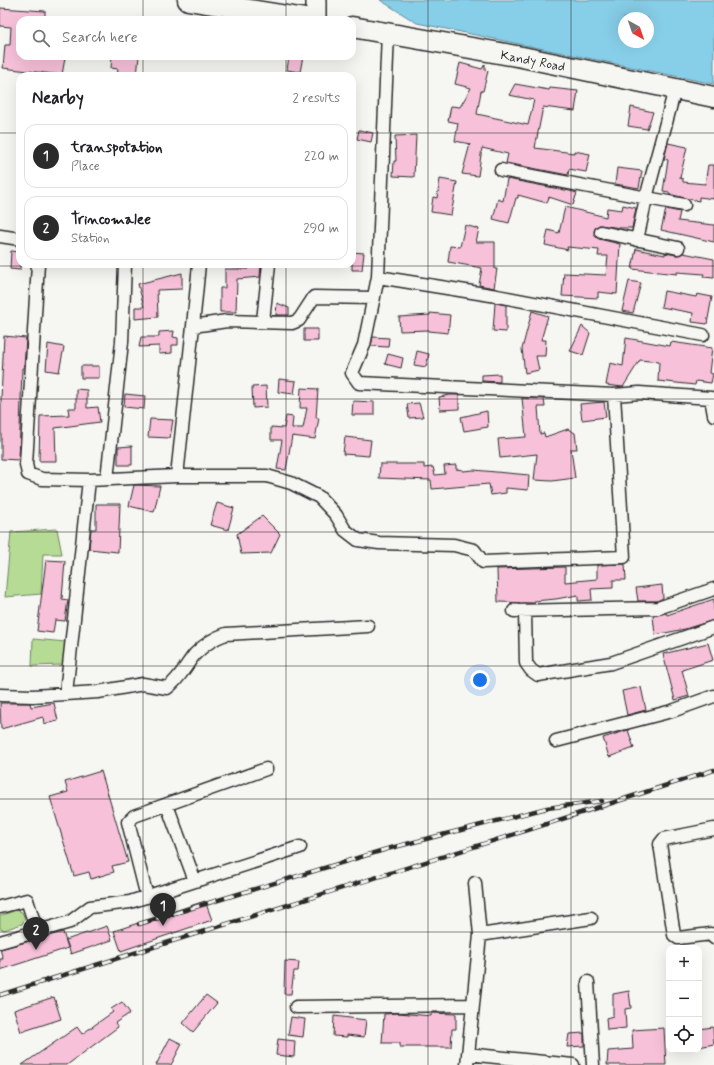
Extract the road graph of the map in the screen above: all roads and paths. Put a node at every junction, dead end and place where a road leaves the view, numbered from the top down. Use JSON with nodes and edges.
{"nodes":[{"id":1,"x":188,"y":0,"type":"edge"},
{"id":2,"x":316,"y":0,"type":"edge"},
{"id":3,"x":287,"y":16,"type":"edge"},
{"id":4,"x":316,"y":16,"type":"edge"},
{"id":5,"x":356,"y":28,"type":"edge"},
{"id":6,"x":388,"y":33,"type":"junction"},
{"id":7,"x":675,"y":89,"type":"junction"},
{"id":8,"x":714,"y":97,"type":"edge"},
{"id":9,"x":501,"y":170,"type":"dead end"},
{"id":10,"x":646,"y":198,"type":"junction"},
{"id":11,"x":684,"y":205,"type":"dead end"},
{"id":12,"x":602,"y":232,"type":"dead end"},
{"id":13,"x":0,"y":236,"type":"edge"},
{"id":14,"x":16,"y":238,"type":"edge"},
{"id":15,"x":637,"y":240,"type":"junction"},
{"id":16,"x":678,"y":248,"type":"dead end"},
{"id":17,"x":38,"y":268,"type":"edge"},
{"id":18,"x":125,"y":268,"type":"edge"},
{"id":19,"x":199,"y":268,"type":"edge"},
{"id":20,"x":269,"y":268,"type":"edge"},
{"id":21,"x":378,"y":277,"type":"junction"},
{"id":22,"x":374,"y":298,"type":"junction"},
{"id":23,"x":263,"y":321,"type":"junction"},
{"id":24,"x":193,"y":326,"type":"junction"},
{"id":25,"x":703,"y":335,"type":"dead end"},
{"id":26,"x":614,"y":394,"type":"junction"},
{"id":27,"x":714,"y":415,"type":"edge"},
{"id":28,"x":177,"y":476,"type":"junction"},
{"id":29,"x":89,"y":480,"type":"junction"},
{"id":30,"x":107,"y":480,"type":"junction"},
{"id":31,"x":714,"y":588,"type":"edge"},
{"id":32,"x":368,"y":626,"type":"dead end"},
{"id":33,"x":714,"y":627,"type":"edge"},
{"id":34,"x":66,"y":693,"type":"junction"},
{"id":35,"x":0,"y":695,"type":"edge"},
{"id":36,"x":714,"y":696,"type":"edge"},
{"id":37,"x":556,"y":741,"type":"dead end"},
{"id":38,"x":266,"y":769,"type":"dead end"},
{"id":39,"x":167,"y":805,"type":"junction"},
{"id":40,"x":714,"y":829,"type":"edge"},
{"id":41,"x":300,"y":847,"type":"dead end"},
{"id":42,"x":195,"y":881,"type":"junction"},
{"id":43,"x":475,"y":883,"type":"dead end"},
{"id":44,"x":147,"y":897,"type":"junction"},
{"id":45,"x":0,"y":907,"type":"edge"},
{"id":46,"x":591,"y":918,"type":"dead end"},
{"id":47,"x":37,"y":931,"type":"junction"},
{"id":48,"x":480,"y":935,"type":"junction"},
{"id":49,"x":714,"y":938,"type":"edge"},
{"id":50,"x":0,"y":942,"type":"edge"},
{"id":51,"x":588,"y":982,"type":"dead end"},
{"id":52,"x":473,"y":1005,"type":"junction"},
{"id":53,"x":296,"y":1007,"type":"dead end"},
{"id":54,"x":467,"y":1059,"type":"edge"},
{"id":55,"x":573,"y":1065,"type":"edge"},
{"id":56,"x":593,"y":1065,"type":"edge"}],
"edges":[{"from":1,"to":3,"type":"highway"},
{"from":2,"to":4,"type":"main road"},
{"from":5,"to":6,"type":"highway","name":"Kandy Road"},
{"from":6,"to":7,"type":"highway","name":"Kandy Road"},
{"from":6,"to":21,"type":"street"},
{"from":7,"to":8,"type":"highway","name":"Kandy Road"},
{"from":7,"to":10,"type":"street"},
{"from":9,"to":10,"type":"street"},
{"from":10,"to":11,"type":"street"},
{"from":10,"to":15,"type":"street"},
{"from":12,"to":15,"type":"street"},
{"from":13,"to":14,"type":"street"},
{"from":15,"to":16,"type":"street"},
{"from":17,"to":29,"type":"street"},
{"from":18,"to":30,"type":"street"},
{"from":19,"to":24,"type":"street"},
{"from":20,"to":23,"type":"street"},
{"from":21,"to":22,"type":"street"},
{"from":21,"to":25,"type":"street"},
{"from":22,"to":23,"type":"street"},
{"from":22,"to":26,"type":"street"},
{"from":23,"to":24,"type":"street"},
{"from":24,"to":28,"type":"street"},
{"from":26,"to":27,"type":"street"},
{"from":26,"to":28,"type":"street"},
{"from":28,"to":30,"type":"street"},
{"from":29,"to":30,"type":"street"},
{"from":29,"to":34,"type":"street"},
{"from":31,"to":33,"type":"street"},
{"from":32,"to":34,"type":"street"},
{"from":34,"to":35,"type":"street"},
{"from":36,"to":37,"type":"street"},
{"from":38,"to":39,"type":"street"},
{"from":39,"to":42,"type":"street"},
{"from":39,"to":44,"type":"street"},
{"from":40,"to":49,"type":"street"},
{"from":41,"to":42,"type":"street"},
{"from":42,"to":44,"type":"street"},
{"from":43,"to":48,"type":"street"},
{"from":44,"to":47,"type":"street"},
{"from":45,"to":47,"type":"street"},
{"from":46,"to":48,"type":"street"},
{"from":47,"to":50,"type":"street"},
{"from":48,"to":52,"type":"street"},
{"from":51,"to":56,"type":"street"},
{"from":52,"to":53,"type":"street"},
{"from":52,"to":54,"type":"street"},
{"from":54,"to":55,"type":"street"}]}
